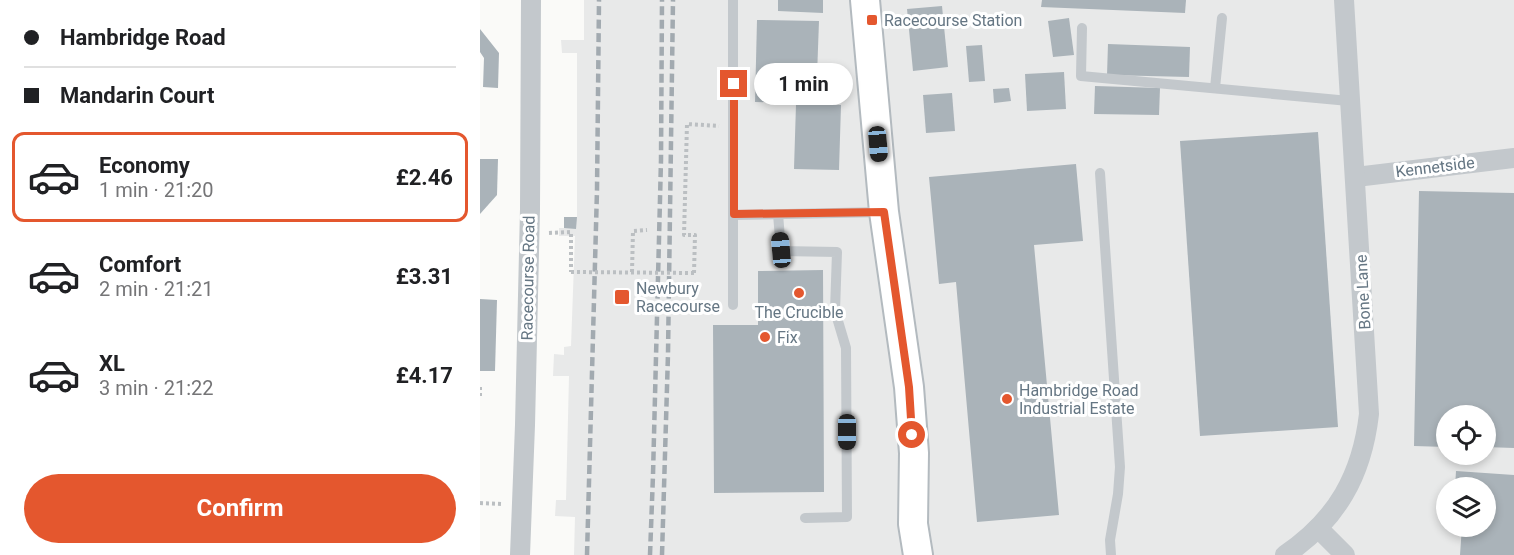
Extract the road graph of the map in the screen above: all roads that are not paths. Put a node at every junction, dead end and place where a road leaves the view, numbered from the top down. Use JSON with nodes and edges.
{"nodes":[{"id":1,"x":531,"y":0,"type":"edge"},
{"id":2,"x":733,"y":0,"type":"edge"},
{"id":3,"x":865,"y":0,"type":"edge"},
{"id":4,"x":1344,"y":0,"type":"edge"},
{"id":5,"x":1222,"y":18,"type":"dead end"},
{"id":6,"x":1082,"y":28,"type":"dead end"},
{"id":7,"x":1215,"y":88,"type":"junction"},
{"id":8,"x":1349,"y":101,"type":"junction"},
{"id":9,"x":1514,"y":158,"type":"edge"},
{"id":10,"x":1100,"y":173,"type":"dead end"},
{"id":11,"x":1356,"y":177,"type":"junction"},
{"id":12,"x":884,"y":212,"type":"junction"},
{"id":13,"x":734,"y":214,"type":"junction"},
{"id":14,"x":778,"y":214,"type":"junction"},
{"id":15,"x":733,"y":305,"type":"dead end"},
{"id":16,"x":805,"y":518,"type":"dead end"},
{"id":17,"x":1318,"y":528,"type":"junction"},
{"id":18,"x":520,"y":555,"type":"edge"},
{"id":19,"x":918,"y":555,"type":"edge"},
{"id":20,"x":1111,"y":555,"type":"edge"},
{"id":21,"x":1285,"y":555,"type":"edge"},
{"id":22,"x":1345,"y":555,"type":"edge"}],
"edges":[{"from":1,"to":18,"type":"street","name":"Racecourse Road"},
{"from":2,"to":13,"type":"lane"},
{"from":3,"to":12,"type":"main road"},
{"from":4,"to":8,"type":"street","name":"Bone Lane"},
{"from":5,"to":7,"type":"lane"},
{"from":6,"to":7,"type":"lane"},
{"from":7,"to":8,"type":"lane"},
{"from":8,"to":11,"type":"street","name":"Bone Lane"},
{"from":9,"to":11,"type":"street","name":"Kennetside"},
{"from":10,"to":20,"type":"lane"},
{"from":11,"to":17,"type":"street","name":"Bone Lane"},
{"from":12,"to":14,"type":"lane"},
{"from":12,"to":19,"type":"main road"},
{"from":13,"to":14,"type":"lane"},
{"from":13,"to":15,"type":"lane"},
{"from":14,"to":16,"type":"lane"},
{"from":17,"to":21,"type":"street","name":"Bone Lane"},
{"from":17,"to":22,"type":"street"}]}
